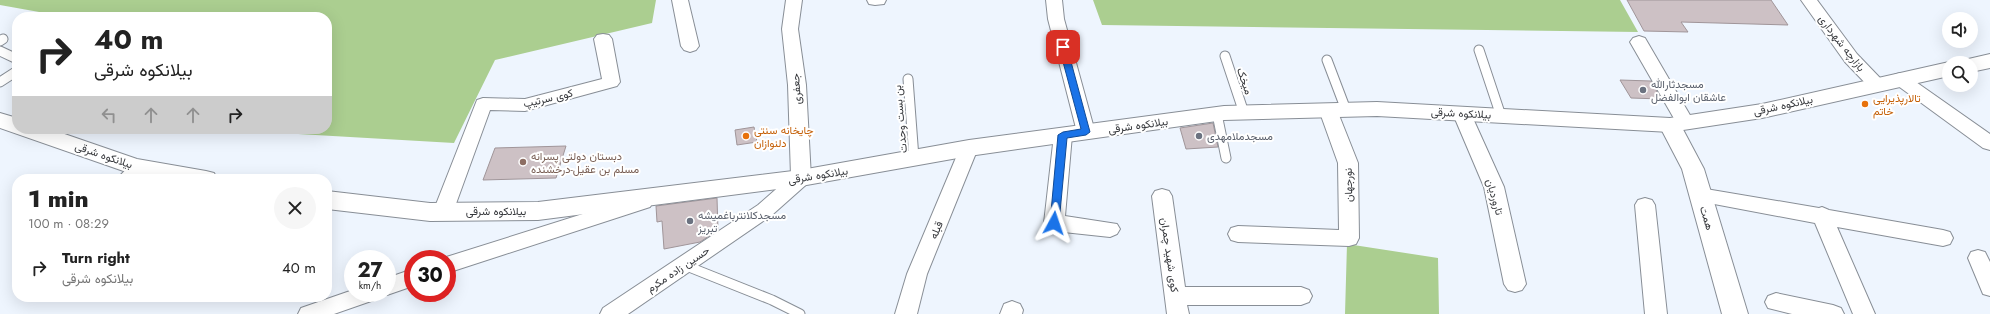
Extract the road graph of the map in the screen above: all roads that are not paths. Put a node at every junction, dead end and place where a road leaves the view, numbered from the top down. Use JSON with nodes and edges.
{"nodes":[{"id":1,"x":680,"y":0,"type":"edge"},
{"id":2,"x":794,"y":0,"type":"edge"},
{"id":3,"x":1054,"y":0,"type":"edge"},
{"id":4,"x":1809,"y":0,"type":"edge"},
{"id":5,"x":603,"y":39,"type":"dead end"},
{"id":6,"x":1640,"y":42,"type":"dead end"},
{"id":7,"x":690,"y":46,"type":"dead end"},
{"id":8,"x":1479,"y":50,"type":"dead end"},
{"id":9,"x":0,"y":51,"type":"edge"},
{"id":10,"x":1225,"y":56,"type":"dead end"},
{"id":11,"x":12,"y":57,"type":"edge"},
{"id":12,"x":1327,"y":60,"type":"dead end"},
{"id":13,"x":1990,"y":61,"type":"edge"},
{"id":14,"x":1978,"y":64,"type":"edge"},
{"id":15,"x":1942,"y":70,"type":"edge"},
{"id":16,"x":12,"y":74,"type":"edge"},
{"id":17,"x":908,"y":79,"type":"dead end"},
{"id":18,"x":1900,"y":79,"type":"junction"},
{"id":19,"x":0,"y":82,"type":"edge"},
{"id":20,"x":1876,"y":84,"type":"junction"},
{"id":21,"x":1337,"y":110,"type":"junction"},
{"id":22,"x":1244,"y":112,"type":"junction"},
{"id":23,"x":1217,"y":114,"type":"junction"},
{"id":24,"x":1462,"y":114,"type":"junction"},
{"id":25,"x":1502,"y":116,"type":"junction"},
{"id":26,"x":0,"y":120,"type":"edge"},
{"id":27,"x":12,"y":124,"type":"edge"},
{"id":28,"x":1678,"y":124,"type":"junction"},
{"id":29,"x":1086,"y":132,"type":"junction"},
{"id":30,"x":39,"y":134,"type":"edge"},
{"id":31,"x":1063,"y":135,"type":"junction"},
{"id":32,"x":1990,"y":143,"type":"edge"},
{"id":33,"x":970,"y":148,"type":"junction"},
{"id":34,"x":914,"y":158,"type":"junction"},
{"id":35,"x":1226,"y":158,"type":"dead end"},
{"id":36,"x":129,"y":173,"type":"edge"},
{"id":37,"x":142,"y":174,"type":"edge"},
{"id":38,"x":801,"y":178,"type":"junction"},
{"id":39,"x":1700,"y":194,"type":"junction"},
{"id":40,"x":661,"y":196,"type":"junction"},
{"id":41,"x":1162,"y":196,"type":"dead end"},
{"id":42,"x":332,"y":201,"type":"edge"},
{"id":43,"x":1645,"y":205,"type":"dead end"},
{"id":44,"x":443,"y":212,"type":"junction"},
{"id":45,"x":1822,"y":215,"type":"junction"},
{"id":46,"x":1110,"y":229,"type":"dead end"},
{"id":47,"x":1238,"y":234,"type":"dead end"},
{"id":48,"x":1943,"y":238,"type":"dead end"},
{"id":49,"x":1978,"y":258,"type":"dead end"},
{"id":50,"x":456,"y":263,"type":"edge"},
{"id":51,"x":684,"y":265,"type":"junction"},
{"id":52,"x":1515,"y":284,"type":"dead end"},
{"id":53,"x":1990,"y":288,"type":"edge"},
{"id":54,"x":1301,"y":296,"type":"dead end"},
{"id":55,"x":344,"y":302,"type":"edge"},
{"id":56,"x":1776,"y":302,"type":"dead end"},
{"id":57,"x":1176,"y":305,"type":"edge"},
{"id":58,"x":309,"y":314,"type":"edge"},
{"id":59,"x":612,"y":314,"type":"edge"},
{"id":60,"x":800,"y":314,"type":"edge"},
{"id":61,"x":906,"y":314,"type":"edge"},
{"id":62,"x":1656,"y":314,"type":"edge"},
{"id":63,"x":1736,"y":314,"type":"edge"},
{"id":64,"x":1833,"y":314,"type":"edge"},
{"id":65,"x":1864,"y":314,"type":"edge"}],
"edges":[{"from":1,"to":7,"type":"street"},
{"from":2,"to":38,"type":"street","name":"جعفری"},
{"from":3,"to":29,"type":"street"},
{"from":4,"to":20,"type":"street","name":"بازارچه شهرداری"},
{"from":5,"to":44,"type":"street","name":"کوی سرتیپ"},
{"from":6,"to":28,"type":"street"},
{"from":8,"to":25,"type":"lane"},
{"from":9,"to":11,"type":"lane"},
{"from":10,"to":22,"type":"lane","name":"میخک"},
{"from":12,"to":21,"type":"lane"},
{"from":13,"to":14,"type":"main road"},
{"from":15,"to":18,"type":"main road","name":"بیلانکوه شرقی"},
{"from":16,"to":19,"type":"lane"},
{"from":17,"to":34,"type":"lane","name":"بن بست وحدت"},
{"from":18,"to":20,"type":"main road","name":"بیلانکوه شرقی"},
{"from":18,"to":32,"type":"street"},
{"from":20,"to":28,"type":"main road","name":"بیلانکوه شرقی"},
{"from":21,"to":22,"type":"main road","name":"بیلانکوه شرقی"},
{"from":21,"to":24,"type":"main road","name":"بیلانکوه شرقی"},
{"from":21,"to":47,"type":"street","name":"نورجهان"},
{"from":22,"to":23,"type":"main road","name":"بیلانکوه شرقی"},
{"from":23,"to":29,"type":"main road","name":"بیلانکوه شرقی"},
{"from":23,"to":35,"type":"lane"},
{"from":24,"to":25,"type":"main road","name":"بیلانکوه شرقی"},
{"from":24,"to":52,"type":"street","name":"تاروردیان"},
{"from":25,"to":28,"type":"main road","name":"بیلانکوه شرقی"},
{"from":26,"to":27,"type":"main road"},
{"from":28,"to":39,"type":"main road","name":"همت"},
{"from":29,"to":31,"type":"main road","name":"بیلانکوه شرقی"},
{"from":30,"to":36,"type":"main road","name":"بیلانکوه شرقی"},
{"from":31,"to":33,"type":"main road","name":"بیلانکوه شرقی"},
{"from":31,"to":46,"type":"street"},
{"from":33,"to":34,"type":"main road","name":"بیلانکوه شرقی"},
{"from":33,"to":61,"type":"street","name":"قبله"},
{"from":34,"to":38,"type":"main road","name":"بیلانکوه شرقی"},
{"from":36,"to":37,"type":"main road","name":"بیلانکوه شرقی"},
{"from":38,"to":40,"type":"main road","name":"بیلانکوه شرقی"},
{"from":38,"to":51,"type":"street","name":"حسین زاده مکرم"},
{"from":39,"to":45,"type":"street"},
{"from":39,"to":63,"type":"main road","name":"همت"},
{"from":40,"to":44,"type":"main road","name":"بیلانکوه شرقی"},
{"from":40,"to":50,"type":"street"},
{"from":41,"to":57,"type":"street","name":"کوی شهید چمران"},
{"from":42,"to":44,"type":"main road","name":"بیلانکوه شرقی"},
{"from":43,"to":62,"type":"street"},
{"from":45,"to":48,"type":"street"},
{"from":45,"to":65,"type":"street"},
{"from":49,"to":53,"type":"street"},
{"from":51,"to":59,"type":"street","name":"حسین زاده مکرم"},
{"from":51,"to":60,"type":"lane"},
{"from":54,"to":57,"type":"street"},
{"from":55,"to":58,"type":"street"},
{"from":56,"to":64,"type":"street"}]}
